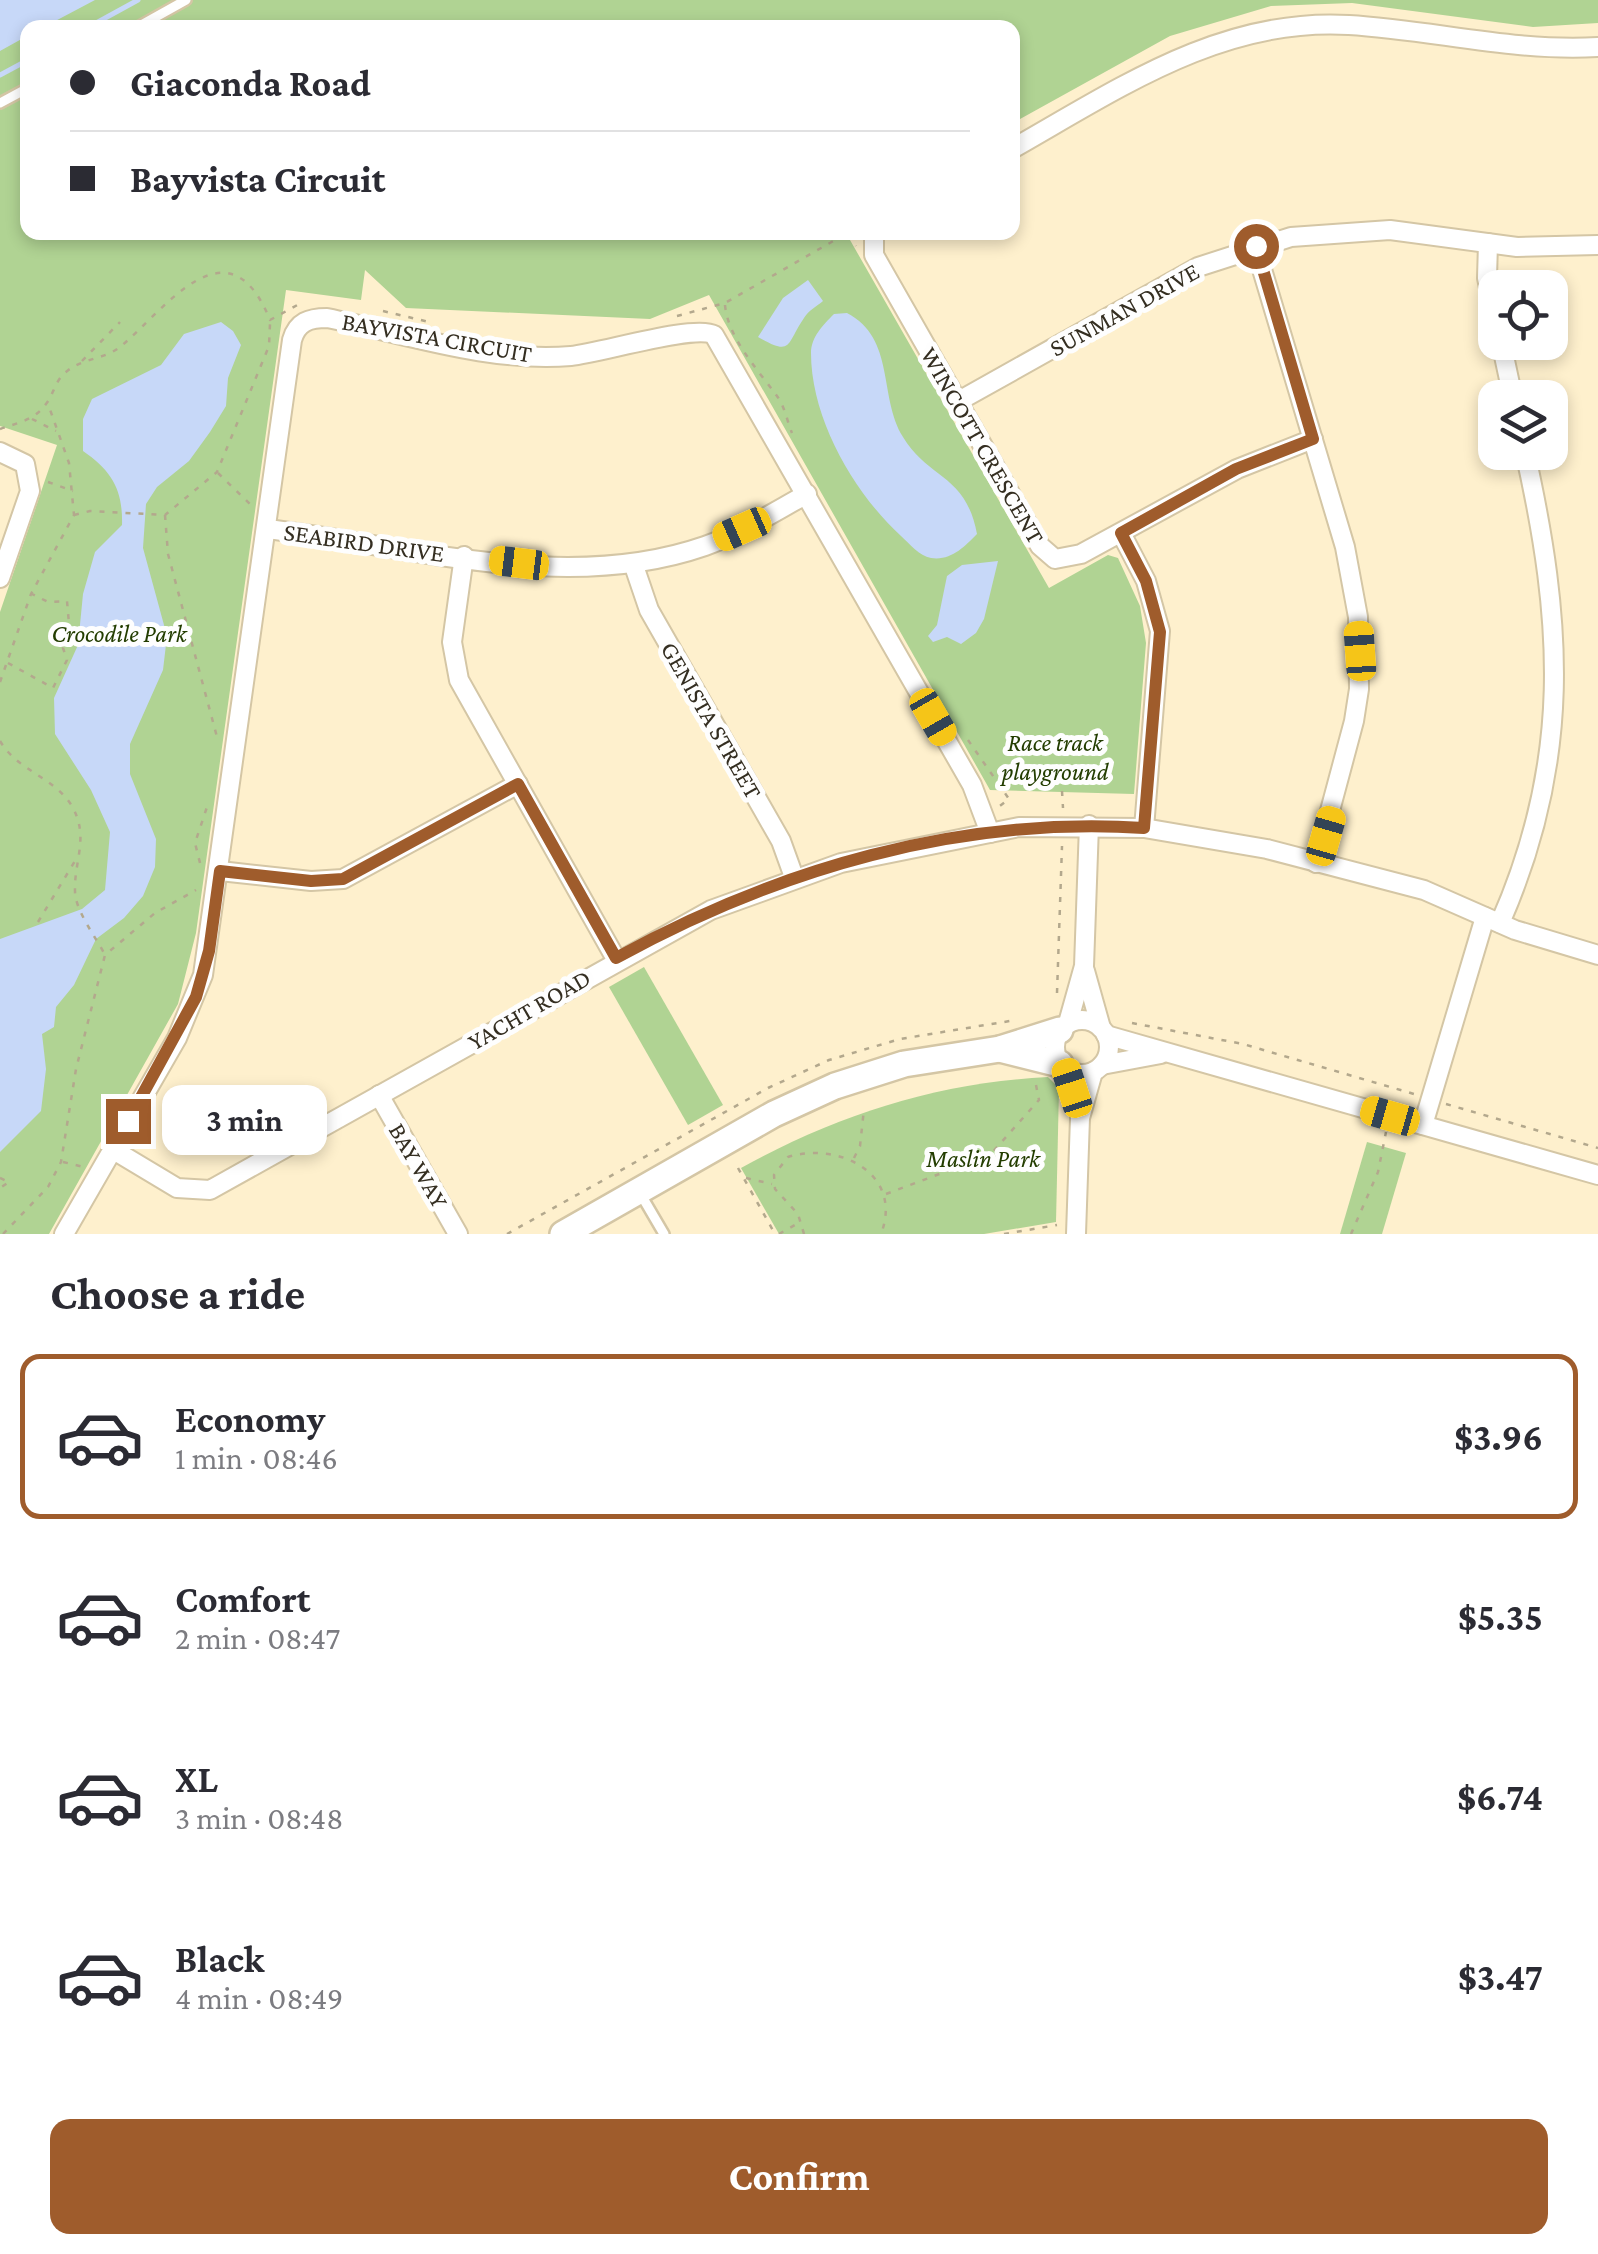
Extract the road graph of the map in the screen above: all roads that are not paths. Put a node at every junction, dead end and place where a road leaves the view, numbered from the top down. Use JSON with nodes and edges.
{"nodes":[{"id":1,"x":186,"y":0,"type":"edge"},
{"id":2,"x":150,"y":20,"type":"edge"},
{"id":3,"x":1598,"y":46,"type":"edge"},
{"id":4,"x":1020,"y":144,"type":"edge"},
{"id":5,"x":874,"y":240,"type":"edge"},
{"id":6,"x":1488,"y":243,"type":"junction"},
{"id":7,"x":1598,"y":245,"type":"edge"},
{"id":8,"x":1256,"y":246,"type":"junction"},
{"id":9,"x":1487,"y":270,"type":"edge"},
{"id":10,"x":957,"y":402,"type":"junction"},
{"id":11,"x":1313,"y":439,"type":"junction"},
{"id":12,"x":0,"y":452,"type":"edge"},
{"id":13,"x":1528,"y":470,"type":"edge"},
{"id":14,"x":807,"y":494,"type":"junction"},
{"id":15,"x":266,"y":528,"type":"junction"},
{"id":16,"x":1121,"y":533,"type":"junction"},
{"id":17,"x":464,"y":556,"type":"junction"},
{"id":18,"x":632,"y":563,"type":"junction"},
{"id":19,"x":0,"y":578,"type":"edge"},
{"id":20,"x":518,"y":784,"type":"junction"},
{"id":21,"x":1089,"y":825,"type":"junction"},
{"id":22,"x":1144,"y":828,"type":"junction"},
{"id":23,"x":990,"y":833,"type":"junction"},
{"id":24,"x":1316,"y":863,"type":"junction"},
{"id":25,"x":220,"y":871,"type":"junction"},
{"id":26,"x":794,"y":877,"type":"junction"},
{"id":27,"x":1493,"y":920,"type":"junction"},
{"id":28,"x":1598,"y":955,"type":"edge"},
{"id":29,"x":616,"y":958,"type":"junction"},
{"id":30,"x":1084,"y":966,"type":"junction"},
{"id":31,"x":1064,"y":1027,"type":"junction"},
{"id":32,"x":1104,"y":1032,"type":"junction"},
{"id":33,"x":1000,"y":1049,"type":"junction"},
{"id":34,"x":1162,"y":1054,"type":"junction"},
{"id":35,"x":1063,"y":1066,"type":"junction"},
{"id":36,"x":1097,"y":1068,"type":"junction"},
{"id":37,"x":380,"y":1095,"type":"junction"},
{"id":38,"x":1080,"y":1118,"type":"junction"},
{"id":39,"x":1423,"y":1125,"type":"junction"},
{"id":40,"x":112,"y":1149,"type":"junction"},
{"id":41,"x":1598,"y":1176,"type":"edge"},
{"id":42,"x":639,"y":1190,"type":"junction"},
{"id":43,"x":64,"y":1234,"type":"edge"},
{"id":44,"x":458,"y":1234,"type":"edge"},
{"id":45,"x":563,"y":1234,"type":"edge"},
{"id":46,"x":664,"y":1234,"type":"edge"},
{"id":47,"x":1076,"y":1234,"type":"edge"}],
"edges":[{"from":1,"to":2,"type":"lane"},
{"from":3,"to":4,"type":"street"},
{"from":5,"to":10,"type":"street","name":"WINCOTT CRESCENT"},
{"from":6,"to":7,"type":"street","name":"SUNMAN DRIVE"},
{"from":6,"to":8,"type":"street","name":"SUNMAN DRIVE"},
{"from":6,"to":9,"type":"street"},
{"from":8,"to":10,"type":"street","name":"SUNMAN DRIVE"},
{"from":8,"to":11,"type":"street"},
{"from":10,"to":16,"type":"street","name":"WINCOTT CRESCENT"},
{"from":11,"to":16,"type":"street","name":"WINCOTT CRESCENT"},
{"from":11,"to":24,"type":"street"},
{"from":12,"to":19,"type":"street"},
{"from":13,"to":27,"type":"street"},
{"from":14,"to":15,"type":"street","name":"BAYVISTA CIRCUIT"},
{"from":14,"to":18,"type":"street","name":"SEABIRD DRIVE"},
{"from":14,"to":23,"type":"street","name":"BAYVISTA CIRCUIT"},
{"from":15,"to":17,"type":"street","name":"SEABIRD DRIVE"},
{"from":15,"to":25,"type":"street","name":"BAYVISTA CIRCUIT"},
{"from":16,"to":22,"type":"street"},
{"from":17,"to":18,"type":"street","name":"SEABIRD DRIVE"},
{"from":17,"to":20,"type":"street"},
{"from":18,"to":26,"type":"street","name":"GENISTA STREET"},
{"from":20,"to":25,"type":"street"},
{"from":20,"to":29,"type":"street"},
{"from":21,"to":22,"type":"street","name":"YACHT ROAD"},
{"from":21,"to":23,"type":"street","name":"YACHT ROAD"},
{"from":21,"to":30,"type":"street"},
{"from":22,"to":24,"type":"street","name":"YACHT ROAD"},
{"from":23,"to":26,"type":"street","name":"YACHT ROAD"},
{"from":24,"to":27,"type":"street","name":"YACHT ROAD"},
{"from":25,"to":40,"type":"street","name":"BAYVISTA CIRCUIT"},
{"from":26,"to":29,"type":"street","name":"YACHT ROAD"},
{"from":27,"to":28,"type":"street","name":"YACHT ROAD"},
{"from":27,"to":39,"type":"street"},
{"from":29,"to":37,"type":"street","name":"YACHT ROAD"},
{"from":30,"to":31,"type":"street"},
{"from":30,"to":32,"type":"street"},
{"from":31,"to":32,"type":"street"},
{"from":31,"to":33,"type":"street"},
{"from":31,"to":35,"type":"street"},
{"from":32,"to":34,"type":"street"},
{"from":32,"to":36,"type":"street"},
{"from":33,"to":35,"type":"street"},
{"from":33,"to":42,"type":"street"},
{"from":34,"to":36,"type":"street"},
{"from":34,"to":39,"type":"street"},
{"from":35,"to":36,"type":"street"},
{"from":35,"to":38,"type":"street"},
{"from":36,"to":38,"type":"street"},
{"from":37,"to":40,"type":"street","name":"YACHT ROAD"},
{"from":37,"to":44,"type":"street","name":"BAY WAY"},
{"from":38,"to":47,"type":"street"},
{"from":39,"to":41,"type":"street"},
{"from":40,"to":43,"type":"street","name":"BAYVISTA CIRCUIT"},
{"from":42,"to":45,"type":"street"},
{"from":42,"to":46,"type":"lane"}]}
